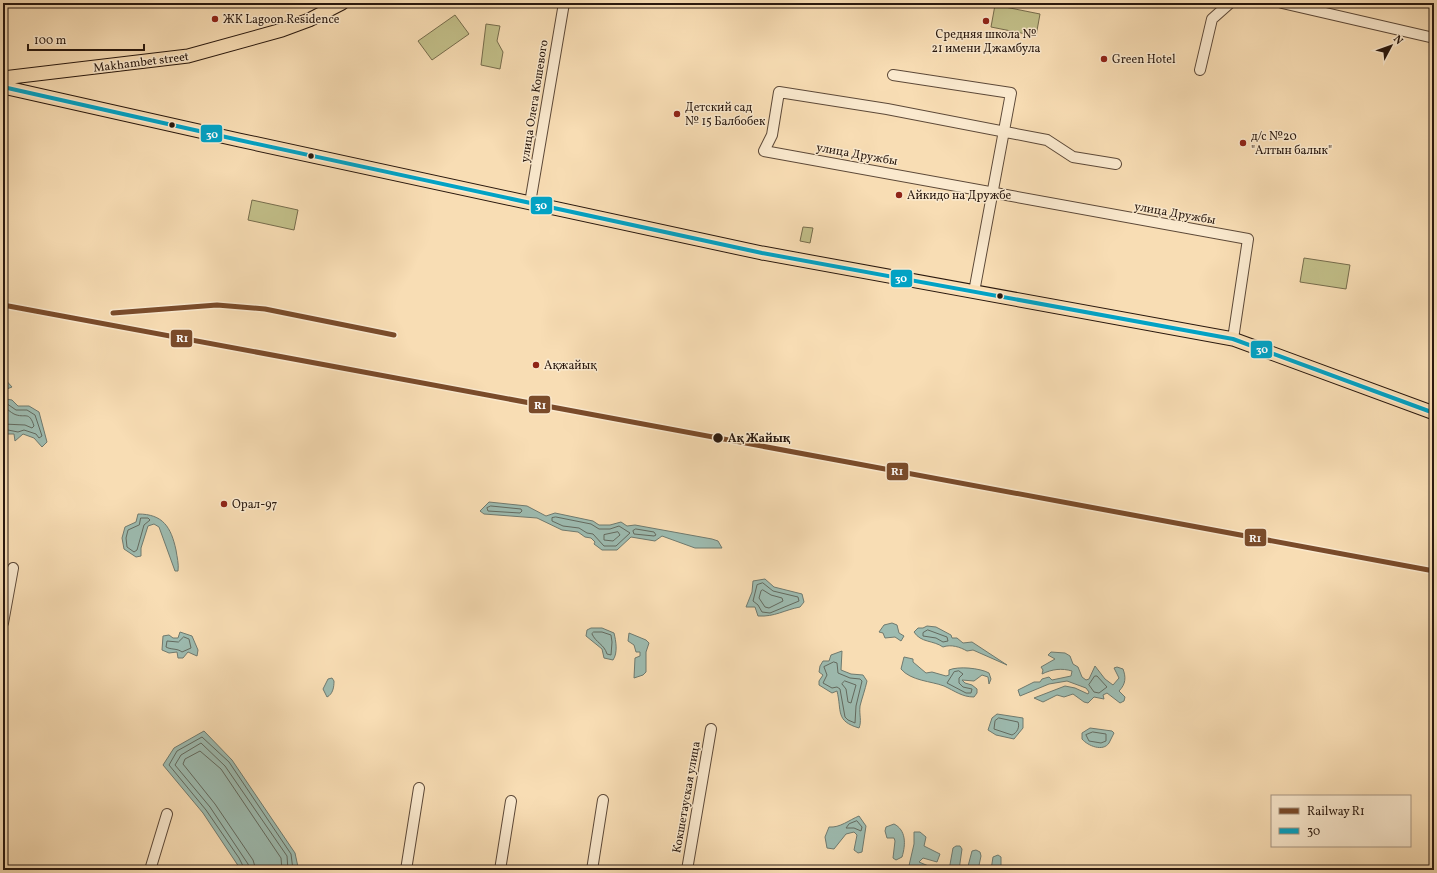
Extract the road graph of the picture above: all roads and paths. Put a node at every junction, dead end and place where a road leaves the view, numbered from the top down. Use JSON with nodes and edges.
{"nodes":[{"id":1,"x":342,"y":3,"type":"edge"},
{"id":2,"x":564,"y":3,"type":"edge"},
{"id":3,"x":1230,"y":3,"type":"edge"},
{"id":4,"x":1282,"y":3,"type":"edge"},
{"id":5,"x":1434,"y":38,"type":"edge"},
{"id":6,"x":1200,"y":70,"type":"dead end"},
{"id":7,"x":893,"y":75,"type":"dead end"},
{"id":8,"x":3,"y":78,"type":"edge"},
{"id":9,"x":3,"y":87,"type":"edge"},
{"id":10,"x":1002,"y":132,"type":"junction"},
{"id":11,"x":1116,"y":164,"type":"dead end"},
{"id":12,"x":993,"y":192,"type":"junction"},
{"id":13,"x":530,"y":203,"type":"junction"},
{"id":14,"x":974,"y":292,"type":"junction"},
{"id":15,"x":1233,"y":338,"type":"junction"},
{"id":16,"x":1434,"y":413,"type":"edge"},
{"id":17,"x":13,"y":568,"type":"dead end"},
{"id":18,"x":3,"y":623,"type":"edge"},
{"id":19,"x":711,"y":729,"type":"dead end"},
{"id":20,"x":419,"y":788,"type":"dead end"},
{"id":21,"x":603,"y":800,"type":"dead end"},
{"id":22,"x":511,"y":801,"type":"dead end"},
{"id":23,"x":167,"y":814,"type":"dead end"},
{"id":24,"x":150,"y":870,"type":"edge"},
{"id":25,"x":406,"y":870,"type":"edge"},
{"id":26,"x":500,"y":870,"type":"edge"},
{"id":27,"x":592,"y":870,"type":"edge"},
{"id":28,"x":687,"y":870,"type":"edge"}],
"edges":[{"from":1,"to":8,"type":"main road","name":"Makhambet street"},
{"from":2,"to":13,"type":"street","name":"улица Олега Кошевого"},
{"from":3,"to":6,"type":"street"},
{"from":4,"to":5,"type":"street"},
{"from":7,"to":10,"type":"street"},
{"from":9,"to":13,"type":"main road"},
{"from":10,"to":11,"type":"street","name":"улица Дружбы"},
{"from":10,"to":12,"type":"street"},
{"from":10,"to":12,"type":"street","name":"улица Дружбы"},
{"from":12,"to":14,"type":"street"},
{"from":12,"to":15,"type":"street","name":"улица Дружбы"},
{"from":13,"to":14,"type":"main road"},
{"from":14,"to":15,"type":"main road"},
{"from":15,"to":16,"type":"main road"},
{"from":17,"to":18,"type":"street"},
{"from":19,"to":28,"type":"street","name":"Кокшетауская улица"},
{"from":20,"to":25,"type":"street"},
{"from":21,"to":27,"type":"street"},
{"from":22,"to":26,"type":"street"},
{"from":23,"to":24,"type":"street"}]}
